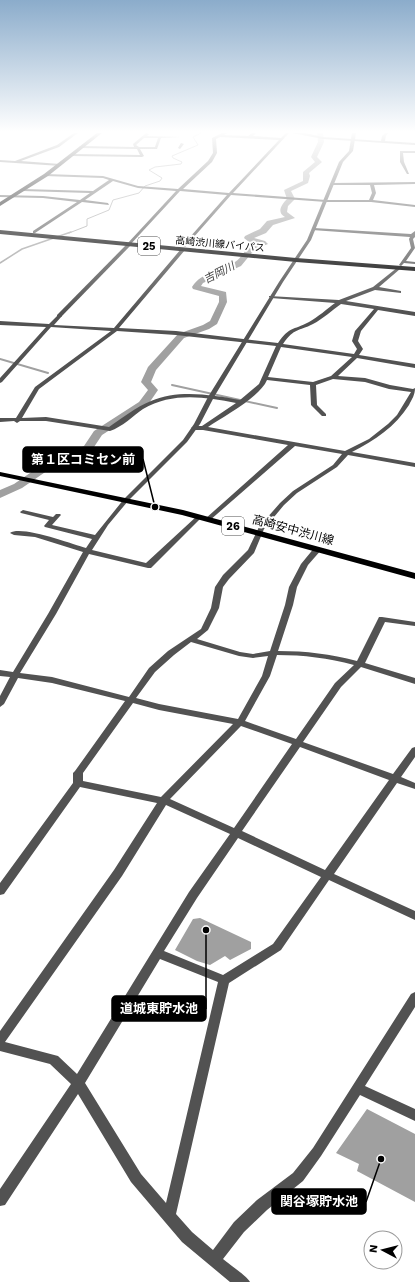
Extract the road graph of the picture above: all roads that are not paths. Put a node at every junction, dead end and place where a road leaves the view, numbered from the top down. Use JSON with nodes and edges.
{"nodes":[{"id":1,"x":18,"y":193,"type":"edge"},
{"id":2,"x":94,"y":193,"type":"edge"},
{"id":3,"x":176,"y":193,"type":"edge"},
{"id":4,"x":215,"y":193,"type":"edge"},
{"id":5,"x":329,"y":193,"type":"edge"},
{"id":6,"x":374,"y":193,"type":"edge"},
{"id":7,"x":230,"y":194,"type":"junction"},
{"id":8,"x":0,"y":196,"type":"edge"},
{"id":9,"x":13,"y":196,"type":"junction"},
{"id":10,"x":326,"y":201,"type":"junction"},
{"id":11,"x":371,"y":201,"type":"junction"},
{"id":12,"x":80,"y":202,"type":"junction"},
{"id":13,"x":0,"y":204,"type":"edge"},
{"id":14,"x":108,"y":204,"type":"dead end"},
{"id":15,"x":415,"y":206,"type":"edge"},
{"id":16,"x":0,"y":229,"type":"edge"},
{"id":17,"x":314,"y":230,"type":"junction"},
{"id":18,"x":0,"y":232,"type":"edge"},
{"id":19,"x":35,"y":232,"type":"junction"},
{"id":20,"x":414,"y":234,"type":"edge"},
{"id":21,"x":65,"y":236,"type":"junction"},
{"id":22,"x":130,"y":243,"type":"junction"},
{"id":23,"x":184,"y":248,"type":"junction"},
{"id":24,"x":297,"y":258,"type":"junction"},
{"id":25,"x":415,"y":264,"type":"edge"},
{"id":26,"x":401,"y":265,"type":"junction"},
{"id":27,"x":415,"y":269,"type":"edge"},
{"id":28,"x":375,"y":288,"type":"junction"},
{"id":29,"x":399,"y":292,"type":"dead end"},
{"id":30,"x":272,"y":297,"type":"junction"},
{"id":31,"x":340,"y":302,"type":"junction"},
{"id":32,"x":376,"y":308,"type":"junction"},
{"id":33,"x":415,"y":314,"type":"edge"},
{"id":34,"x":0,"y":323,"type":"edge"},
{"id":35,"x":50,"y":326,"type":"junction"},
{"id":36,"x":115,"y":330,"type":"junction"},
{"id":37,"x":244,"y":341,"type":"junction"},
{"id":38,"x":279,"y":345,"type":"junction"},
{"id":39,"x":356,"y":356,"type":"junction"},
{"id":40,"x":415,"y":366,"type":"edge"},
{"id":41,"x":333,"y":377,"type":"junction"},
{"id":42,"x":266,"y":378,"type":"junction"},
{"id":43,"x":0,"y":380,"type":"edge"},
{"id":44,"x":313,"y":384,"type":"junction"},
{"id":45,"x":415,"y":390,"type":"edge"},
{"id":46,"x":211,"y":397,"type":"junction"},
{"id":47,"x":240,"y":402,"type":"junction"},
{"id":48,"x":324,"y":415,"type":"dead end"},
{"id":49,"x":0,"y":420,"type":"edge"},
{"id":50,"x":16,"y":421,"type":"junction"},
{"id":51,"x":194,"y":428,"type":"junction"},
{"id":52,"x":203,"y":428,"type":"junction"},
{"id":53,"x":293,"y":444,"type":"junction"},
{"id":54,"x":346,"y":453,"type":"junction"},
{"id":55,"x":415,"y":465,"type":"edge"},
{"id":56,"x":0,"y":474,"type":"edge"},
{"id":57,"x":126,"y":500,"type":"junction"},
{"id":58,"x":23,"y":512,"type":"dead end"},
{"id":59,"x":203,"y":519,"type":"junction"},
{"id":60,"x":47,"y":526,"type":"junction"},
{"id":61,"x":259,"y":532,"type":"junction"},
{"id":62,"x":14,"y":533,"type":"dead end"},
{"id":63,"x":36,"y":535,"type":"junction"},
{"id":64,"x":97,"y":538,"type":"junction"},
{"id":65,"x":318,"y":549,"type":"junction"},
{"id":66,"x":87,"y":551,"type":"junction"},
{"id":67,"x":415,"y":576,"type":"edge"},
{"id":68,"x":415,"y":624,"type":"edge"},
{"id":69,"x":192,"y":640,"type":"junction"},
{"id":70,"x":272,"y":653,"type":"junction"},
{"id":71,"x":360,"y":664,"type":"junction"},
{"id":72,"x":0,"y":673,"type":"edge"},
{"id":73,"x":14,"y":675,"type":"junction"},
{"id":74,"x":415,"y":681,"type":"edge"},
{"id":75,"x":131,"y":700,"type":"junction"},
{"id":76,"x":0,"y":704,"type":"edge"},
{"id":77,"x":240,"y":722,"type":"junction"},
{"id":78,"x":297,"y":743,"type":"junction"},
{"id":79,"x":415,"y":750,"type":"edge"},
{"id":80,"x":395,"y":778,"type":"junction"},
{"id":81,"x":78,"y":783,"type":"junction"},
{"id":82,"x":415,"y":786,"type":"edge"},
{"id":83,"x":164,"y":800,"type":"junction"},
{"id":84,"x":236,"y":832,"type":"junction"},
{"id":85,"x":327,"y":875,"type":"junction"},
{"id":86,"x":3,"y":881,"type":"edge"},
{"id":87,"x":0,"y":891,"type":"edge"},
{"id":88,"x":415,"y":916,"type":"edge"},
{"id":89,"x":157,"y":953,"type":"junction"},
{"id":90,"x":224,"y":980,"type":"junction"},
{"id":91,"x":415,"y":997,"type":"edge"},
{"id":92,"x":0,"y":1040,"type":"edge"},
{"id":93,"x":0,"y":1046,"type":"edge"},
{"id":94,"x":78,"y":1083,"type":"junction"},
{"id":95,"x":357,"y":1088,"type":"junction"},
{"id":96,"x":415,"y":1115,"type":"edge"},
{"id":97,"x":0,"y":1200,"type":"edge"},
{"id":98,"x":169,"y":1217,"type":"junction"},
{"id":99,"x":214,"y":1260,"type":"junction"},
{"id":100,"x":228,"y":1278,"type":"edge"},
{"id":101,"x":243,"y":1282,"type":"edge"}],
"edges":[{"from":1,"to":9,"type":"main road"},
{"from":2,"to":12,"type":"street"},
{"from":3,"to":22,"type":"street"},
{"from":4,"to":7,"type":"street"},
{"from":5,"to":10,"type":"street"},
{"from":6,"to":11,"type":"street"},
{"from":7,"to":10,"type":"street"},
{"from":7,"to":23,"type":"street"},
{"from":8,"to":9,"type":"street"},
{"from":9,"to":12,"type":"street"},
{"from":9,"to":13,"type":"main road"},
{"from":10,"to":11,"type":"street"},
{"from":10,"to":17,"type":"street"},
{"from":11,"to":15,"type":"street"},
{"from":12,"to":14,"type":"street"},
{"from":12,"to":19,"type":"street"},
{"from":16,"to":19,"type":"main road","name":"高崎渋川線バイパス","number":"25"},
{"from":17,"to":20,"type":"street"},
{"from":17,"to":24,"type":"street"},
{"from":18,"to":21,"type":"main road","name":"高崎渋川線バイパス","number":"25"},
{"from":19,"to":21,"type":"main road","name":"高崎渋川線バイパス","number":"25"},
{"from":20,"to":26,"type":"street"},
{"from":21,"to":22,"type":"main road","name":"高崎渋川線バイパス","number":"25"},
{"from":22,"to":23,"type":"main road","name":"高崎渋川線バイパス","number":"25"},
{"from":22,"to":35,"type":"street"},
{"from":23,"to":24,"type":"main road","name":"高崎渋川線バイパス","number":"25"},
{"from":23,"to":36,"type":"street"},
{"from":24,"to":26,"type":"main road","name":"高崎渋川線バイパス","number":"25"},
{"from":24,"to":30,"type":"street"},
{"from":25,"to":26,"type":"main road","name":"高崎渋川線バイパス","number":"25"},
{"from":26,"to":27,"type":"main road","name":"高崎渋川線バイパス","number":"25"},
{"from":26,"to":28,"type":"street"},
{"from":28,"to":29,"type":"street"},
{"from":28,"to":31,"type":"street"},
{"from":30,"to":31,"type":"street"},
{"from":30,"to":37,"type":"street"},
{"from":31,"to":32,"type":"street"},
{"from":31,"to":38,"type":"street"},
{"from":32,"to":33,"type":"street"},
{"from":32,"to":39,"type":"street"},
{"from":34,"to":35,"type":"street"},
{"from":35,"to":36,"type":"street"},
{"from":35,"to":43,"type":"street"},
{"from":36,"to":37,"type":"street"},
{"from":36,"to":50,"type":"street"},
{"from":37,"to":38,"type":"street"},
{"from":37,"to":46,"type":"street"},
{"from":38,"to":39,"type":"street"},
{"from":38,"to":42,"type":"street"},
{"from":39,"to":40,"type":"street"},
{"from":39,"to":41,"type":"street"},
{"from":41,"to":44,"type":"street"},
{"from":41,"to":45,"type":"street"},
{"from":42,"to":44,"type":"street"},
{"from":42,"to":47,"type":"street"},
{"from":44,"to":48,"type":"street"},
{"from":45,"to":54,"type":"street"},
{"from":46,"to":47,"type":"street"},
{"from":46,"to":50,"type":"street"},
{"from":46,"to":51,"type":"street"},
{"from":47,"to":52,"type":"street"},
{"from":49,"to":50,"type":"street"},
{"from":51,"to":52,"type":"street"},
{"from":51,"to":57,"type":"street"},
{"from":52,"to":53,"type":"street"},
{"from":53,"to":54,"type":"street"},
{"from":53,"to":59,"type":"street"},
{"from":54,"to":55,"type":"street"},
{"from":54,"to":61,"type":"street"},
{"from":56,"to":57,"type":"main road","name":"高崎安中渋川線","number":"26"},
{"from":57,"to":59,"type":"main road","name":"高崎安中渋川線","number":"26"},
{"from":57,"to":64,"type":"street"},
{"from":58,"to":60,"type":"street"},
{"from":59,"to":61,"type":"main road","name":"高崎安中渋川線","number":"26"},
{"from":59,"to":66,"type":"street"},
{"from":60,"to":63,"type":"street"},
{"from":60,"to":64,"type":"street"},
{"from":61,"to":65,"type":"main road","name":"高崎安中渋川線","number":"26"},
{"from":61,"to":69,"type":"street"},
{"from":62,"to":63,"type":"street"},
{"from":63,"to":66,"type":"street"},
{"from":64,"to":66,"type":"street"},
{"from":65,"to":67,"type":"main road","name":"高崎安中渋川線","number":"26"},
{"from":65,"to":70,"type":"street"},
{"from":66,"to":73,"type":"street"},
{"from":68,"to":71,"type":"street"},
{"from":69,"to":70,"type":"street"},
{"from":69,"to":75,"type":"street"},
{"from":70,"to":71,"type":"street"},
{"from":70,"to":77,"type":"street"},
{"from":71,"to":74,"type":"street"},
{"from":71,"to":78,"type":"street"},
{"from":72,"to":73,"type":"street"},
{"from":73,"to":75,"type":"street"},
{"from":73,"to":76,"type":"street"},
{"from":75,"to":77,"type":"street"},
{"from":75,"to":81,"type":"street"},
{"from":77,"to":78,"type":"street"},
{"from":77,"to":83,"type":"street"},
{"from":78,"to":80,"type":"street"},
{"from":78,"to":84,"type":"street"},
{"from":79,"to":80,"type":"street"},
{"from":80,"to":82,"type":"street"},
{"from":80,"to":85,"type":"street"},
{"from":81,"to":83,"type":"street"},
{"from":81,"to":86,"type":"street"},
{"from":83,"to":84,"type":"street"},
{"from":83,"to":92,"type":"street"},
{"from":84,"to":85,"type":"street"},
{"from":84,"to":89,"type":"street"},
{"from":85,"to":88,"type":"street"},
{"from":85,"to":90,"type":"street"},
{"from":86,"to":87,"type":"street"},
{"from":89,"to":90,"type":"street"},
{"from":89,"to":94,"type":"street"},
{"from":90,"to":98,"type":"street"},
{"from":91,"to":95,"type":"street"},
{"from":93,"to":94,"type":"street"},
{"from":94,"to":97,"type":"street"},
{"from":94,"to":98,"type":"street"},
{"from":95,"to":96,"type":"street"},
{"from":95,"to":99,"type":"street"},
{"from":98,"to":99,"type":"street"},
{"from":99,"to":100,"type":"street"},
{"from":100,"to":101,"type":"street"}]}
